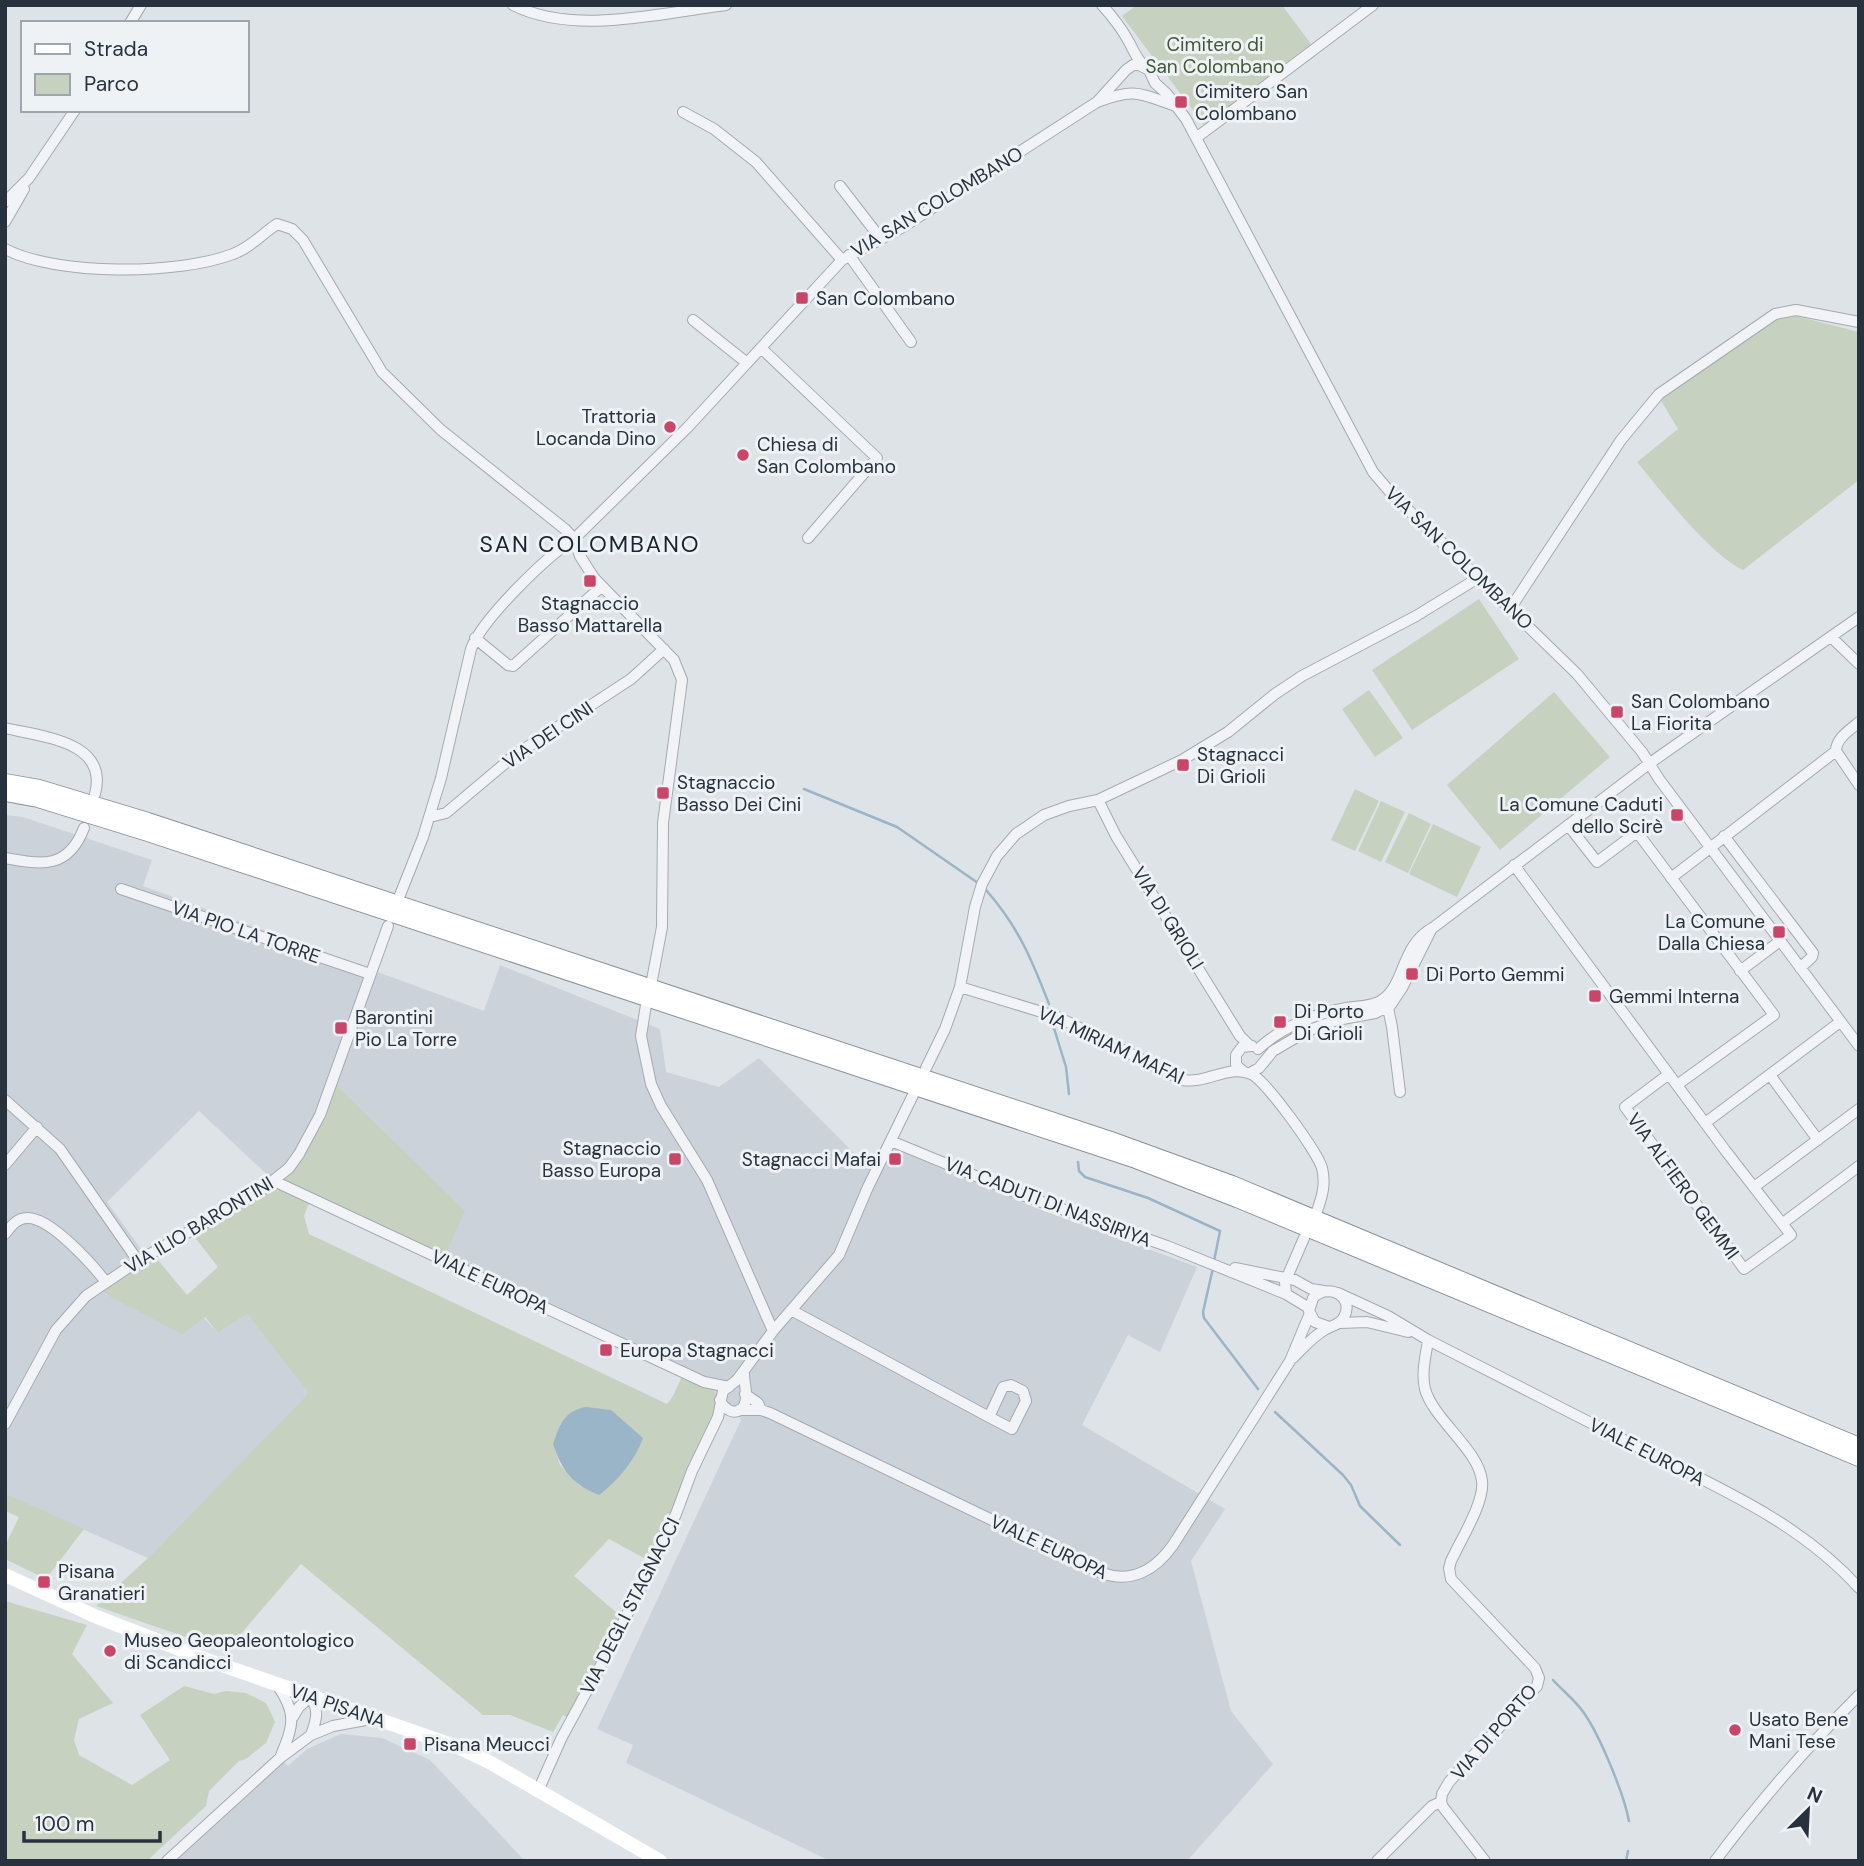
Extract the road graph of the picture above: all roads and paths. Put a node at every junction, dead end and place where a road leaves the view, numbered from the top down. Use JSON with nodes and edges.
{"nodes":[{"id":1,"x":141,"y":5,"type":"edge"},
{"id":2,"x":513,"y":5,"type":"edge"},
{"id":3,"x":726,"y":5,"type":"edge"},
{"id":4,"x":1373,"y":5,"type":"edge"},
{"id":5,"x":1104,"y":6,"type":"edge"},
{"id":6,"x":131,"y":21,"type":"edge"},
{"id":7,"x":1133,"y":53,"type":"junction"},
{"id":8,"x":1144,"y":66,"type":"junction"},
{"id":9,"x":1125,"y":71,"type":"junction"},
{"id":10,"x":1151,"y":76,"type":"junction"},
{"id":11,"x":1136,"y":92,"type":"junction"},
{"id":12,"x":1097,"y":102,"type":"junction"},
{"id":13,"x":1174,"y":105,"type":"junction"},
{"id":14,"x":74,"y":112,"type":"edge"},
{"id":15,"x":683,"y":112,"type":"dead end"},
{"id":16,"x":1196,"y":138,"type":"junction"},
{"id":17,"x":34,"y":170,"type":"junction"},
{"id":18,"x":840,"y":186,"type":"dead end"},
{"id":19,"x":5,"y":202,"type":"edge"},
{"id":20,"x":5,"y":222,"type":"edge"},
{"id":21,"x":881,"y":239,"type":"junction"},
{"id":22,"x":5,"y":249,"type":"edge"},
{"id":23,"x":845,"y":257,"type":"junction"},
{"id":24,"x":693,"y":320,"type":"dead end"},
{"id":25,"x":1859,"y":322,"type":"edge"},
{"id":26,"x":911,"y":342,"type":"dead end"},
{"id":27,"x":761,"y":348,"type":"junction"},
{"id":28,"x":747,"y":363,"type":"junction"},
{"id":29,"x":808,"y":538,"type":"dead end"},
{"id":30,"x":573,"y":539,"type":"junction"},
{"id":31,"x":1478,"y":578,"type":"junction"},
{"id":32,"x":601,"y":587,"type":"junction"},
{"id":33,"x":1510,"y":609,"type":"junction"},
{"id":34,"x":1859,"y":617,"type":"edge"},
{"id":35,"x":1831,"y":637,"type":"junction"},
{"id":36,"x":475,"y":638,"type":"junction"},
{"id":37,"x":664,"y":649,"type":"junction"},
{"id":38,"x":1859,"y":664,"type":"edge"},
{"id":39,"x":1859,"y":722,"type":"edge"},
{"id":40,"x":5,"y":728,"type":"edge"},
{"id":41,"x":1836,"y":751,"type":"junction"},
{"id":42,"x":1650,"y":763,"type":"junction"},
{"id":43,"x":5,"y":782,"type":"edge"},
{"id":44,"x":1859,"y":785,"type":"edge"},
{"id":45,"x":5,"y":793,"type":"edge"},
{"id":46,"x":95,"y":793,"type":"dead end"},
{"id":47,"x":1098,"y":800,"type":"junction"},
{"id":48,"x":430,"y":817,"type":"junction"},
{"id":49,"x":1568,"y":825,"type":"junction"},
{"id":50,"x":84,"y":828,"type":"dead end"},
{"id":51,"x":1724,"y":835,"type":"junction"},
{"id":52,"x":1710,"y":847,"type":"junction"},
{"id":53,"x":5,"y":858,"type":"edge"},
{"id":54,"x":1514,"y":865,"type":"junction"},
{"id":55,"x":1671,"y":878,"type":"junction"},
{"id":56,"x":121,"y":889,"type":"dead end"},
{"id":57,"x":400,"y":895,"type":"dead end"},
{"id":58,"x":388,"y":926,"type":"dead end"},
{"id":59,"x":1432,"y":928,"type":"junction"},
{"id":60,"x":1780,"y":941,"type":"junction"},
{"id":61,"x":1800,"y":968,"type":"junction"},
{"id":62,"x":1740,"y":971,"type":"junction"},
{"id":63,"x":370,"y":974,"type":"junction"},
{"id":64,"x":652,"y":980,"type":"dead end"},
{"id":65,"x":960,"y":987,"type":"junction"},
{"id":66,"x":1386,"y":997,"type":"junction"},
{"id":67,"x":646,"y":1005,"type":"dead end"},
{"id":68,"x":1387,"y":1009,"type":"junction"},
{"id":69,"x":1840,"y":1022,"type":"junction"},
{"id":70,"x":1240,"y":1036,"type":"junction"},
{"id":71,"x":1859,"y":1046,"type":"edge"},
{"id":72,"x":1254,"y":1047,"type":"junction"},
{"id":73,"x":1236,"y":1054,"type":"junction"},
{"id":74,"x":1262,"y":1064,"type":"junction"},
{"id":75,"x":926,"y":1068,"type":"dead end"},
{"id":76,"x":1222,"y":1072,"type":"junction"},
{"id":77,"x":1247,"y":1072,"type":"junction"},
{"id":78,"x":1669,"y":1074,"type":"junction"},
{"id":79,"x":1770,"y":1075,"type":"junction"},
{"id":80,"x":1261,"y":1080,"type":"junction"},
{"id":81,"x":1677,"y":1085,"type":"junction"},
{"id":82,"x":1400,"y":1092,"type":"dead end"},
{"id":83,"x":914,"y":1095,"type":"dead end"},
{"id":84,"x":5,"y":1100,"type":"edge"},
{"id":85,"x":1859,"y":1109,"type":"edge"},
{"id":86,"x":1705,"y":1124,"type":"junction"},
{"id":87,"x":37,"y":1127,"type":"junction"},
{"id":88,"x":1818,"y":1140,"type":"junction"},
{"id":89,"x":891,"y":1141,"type":"junction"},
{"id":90,"x":5,"y":1165,"type":"edge"},
{"id":91,"x":1859,"y":1166,"type":"edge"},
{"id":92,"x":274,"y":1181,"type":"junction"},
{"id":93,"x":1754,"y":1187,"type":"junction"},
{"id":94,"x":1317,"y":1211,"type":"dead end"},
{"id":95,"x":1783,"y":1223,"type":"junction"},
{"id":96,"x":5,"y":1234,"type":"edge"},
{"id":97,"x":1304,"y":1238,"type":"dead end"},
{"id":98,"x":1296,"y":1257,"type":"junction"},
{"id":99,"x":138,"y":1261,"type":"junction"},
{"id":100,"x":1286,"y":1279,"type":"junction"},
{"id":101,"x":1299,"y":1281,"type":"junction"},
{"id":102,"x":105,"y":1282,"type":"junction"},
{"id":103,"x":1272,"y":1282,"type":"junction"},
{"id":104,"x":1325,"y":1291,"type":"junction"},
{"id":105,"x":1338,"y":1293,"type":"junction"},
{"id":106,"x":1286,"y":1294,"type":"junction"},
{"id":107,"x":791,"y":1311,"type":"junction"},
{"id":108,"x":1310,"y":1311,"type":"junction"},
{"id":109,"x":1334,"y":1325,"type":"junction"},
{"id":110,"x":773,"y":1331,"type":"junction"},
{"id":111,"x":1425,"y":1338,"type":"junction"},
{"id":112,"x":1290,"y":1361,"type":"junction"},
{"id":113,"x":744,"y":1371,"type":"junction"},
{"id":114,"x":707,"y":1383,"type":"junction"},
{"id":115,"x":730,"y":1386,"type":"junction"},
{"id":116,"x":745,"y":1393,"type":"junction"},
{"id":117,"x":721,"y":1401,"type":"junction"},
{"id":118,"x":761,"y":1410,"type":"junction"},
{"id":119,"x":736,"y":1411,"type":"junction"},
{"id":120,"x":989,"y":1417,"type":"junction"},
{"id":121,"x":716,"y":1420,"type":"junction"},
{"id":122,"x":5,"y":1424,"type":"edge"},
{"id":123,"x":1859,"y":1446,"type":"edge"},
{"id":124,"x":1859,"y":1458,"type":"edge"},
{"id":125,"x":5,"y":1575,"type":"edge"},
{"id":126,"x":1859,"y":1588,"type":"edge"},
{"id":127,"x":276,"y":1685,"type":"junction"},
{"id":128,"x":1859,"y":1695,"type":"edge"},
{"id":129,"x":310,"y":1697,"type":"junction"},
{"id":130,"x":293,"y":1718,"type":"junction"},
{"id":131,"x":375,"y":1718,"type":"junction"},
{"id":132,"x":311,"y":1735,"type":"junction"},
{"id":133,"x":280,"y":1758,"type":"junction"},
{"id":134,"x":538,"y":1791,"type":"junction"},
{"id":135,"x":1441,"y":1802,"type":"junction"},
{"id":136,"x":167,"y":1861,"type":"edge"},
{"id":137,"x":660,"y":1861,"type":"edge"},
{"id":138,"x":1377,"y":1861,"type":"edge"},
{"id":139,"x":1485,"y":1861,"type":"edge"},
{"id":140,"x":1715,"y":1861,"type":"edge"}],
"edges":[{"from":1,"to":6,"type":"street"},
{"from":2,"to":3,"type":"street"},
{"from":4,"to":16,"type":"street"},
{"from":5,"to":7,"type":"street","name":"VIA SAN COLOMBANO"},
{"from":7,"to":8,"type":"street","name":"VIA SAN COLOMBANO"},
{"from":7,"to":9,"type":"street"},
{"from":8,"to":9,"type":"street"},
{"from":8,"to":10,"type":"street","name":"VIA SAN COLOMBANO"},
{"from":9,"to":11,"type":"street"},
{"from":9,"to":12,"type":"street","name":"VIA SAN COLOMBANO"},
{"from":10,"to":11,"type":"street"},
{"from":10,"to":13,"type":"street","name":"VIA SAN COLOMBANO"},
{"from":11,"to":12,"type":"street","name":"VIA SAN COLOMBANO"},
{"from":11,"to":13,"type":"street"},
{"from":12,"to":21,"type":"street","name":"VIA SAN COLOMBANO"},
{"from":13,"to":16,"type":"street","name":"VIA SAN COLOMBANO"},
{"from":14,"to":17,"type":"street"},
{"from":15,"to":23,"type":"street"},
{"from":16,"to":31,"type":"street","name":"VIA SAN COLOMBANO"},
{"from":17,"to":19,"type":"street"},
{"from":17,"to":20,"type":"street"},
{"from":18,"to":21,"type":"street"},
{"from":21,"to":23,"type":"street","name":"VIA SAN COLOMBANO"},
{"from":22,"to":30,"type":"street"},
{"from":23,"to":26,"type":"street"},
{"from":23,"to":27,"type":"street","name":"VIA SAN COLOMBANO"},
{"from":24,"to":28,"type":"street"},
{"from":25,"to":33,"type":"street"},
{"from":27,"to":28,"type":"street","name":"VIA SAN COLOMBANO"},
{"from":27,"to":29,"type":"street"},
{"from":28,"to":30,"type":"street","name":"VIA SAN COLOMBANO"},
{"from":30,"to":32,"type":"street"},
{"from":30,"to":36,"type":"street"},
{"from":31,"to":33,"type":"street","name":"VIA SAN COLOMBANO"},
{"from":31,"to":47,"type":"street"},
{"from":32,"to":36,"type":"street"},
{"from":32,"to":37,"type":"street"},
{"from":33,"to":42,"type":"street","name":"VIA SAN COLOMBANO"},
{"from":34,"to":35,"type":"street"},
{"from":35,"to":38,"type":"street"},
{"from":35,"to":42,"type":"street"},
{"from":36,"to":48,"type":"street"},
{"from":37,"to":48,"type":"street","name":"VIA DEI CINI"},
{"from":37,"to":64,"type":"street"},
{"from":39,"to":41,"type":"street"},
{"from":40,"to":46,"type":"street"},
{"from":41,"to":44,"type":"street"},
{"from":41,"to":51,"type":"street"},
{"from":42,"to":49,"type":"street"},
{"from":42,"to":52,"type":"street","name":"VIA SAN COLOMBANO"},
{"from":43,"to":123,"type":"highway"},
{"from":45,"to":124,"type":"highway"},
{"from":47,"to":65,"type":"street"},
{"from":47,"to":70,"type":"street","name":"VIA DI GRIOLI"},
{"from":48,"to":57,"type":"street"},
{"from":49,"to":54,"type":"street"},
{"from":49,"to":55,"type":"street"},
{"from":50,"to":53,"type":"street"},
{"from":51,"to":52,"type":"street"},
{"from":51,"to":61,"type":"street"},
{"from":52,"to":55,"type":"street"},
{"from":52,"to":60,"type":"street","name":"VIA SAN COLOMBANO"},
{"from":54,"to":59,"type":"street"},
{"from":54,"to":78,"type":"street"},
{"from":55,"to":62,"type":"street"},
{"from":56,"to":63,"type":"street","name":"VIA PIO LA TORRE"},
{"from":58,"to":63,"type":"street","name":"VIA ILIO BARONTINI"},
{"from":59,"to":66,"type":"street"},
{"from":59,"to":68,"type":"street"},
{"from":60,"to":61,"type":"street","name":"VIA SAN COLOMBANO"},
{"from":60,"to":62,"type":"street"},
{"from":61,"to":69,"type":"street","name":"VIA SAN COLOMBANO"},
{"from":62,"to":81,"type":"street"},
{"from":63,"to":92,"type":"street","name":"VIA ILIO BARONTINI"},
{"from":65,"to":75,"type":"street"},
{"from":65,"to":76,"type":"street","name":"VIA MIRIAM MAFAI"},
{"from":66,"to":68,"type":"street"},
{"from":66,"to":72,"type":"street"},
{"from":67,"to":110,"type":"street"},
{"from":68,"to":74,"type":"street"},
{"from":68,"to":82,"type":"street"},
{"from":69,"to":71,"type":"street","name":"VIA SAN COLOMBANO"},
{"from":69,"to":79,"type":"street"},
{"from":70,"to":72,"type":"street","name":"VIA DI GRIOLI"},
{"from":70,"to":73,"type":"street"},
{"from":72,"to":73,"type":"street"},
{"from":72,"to":74,"type":"street"},
{"from":73,"to":76,"type":"street"},
{"from":73,"to":77,"type":"street"},
{"from":74,"to":77,"type":"street"},
{"from":74,"to":80,"type":"street"},
{"from":76,"to":77,"type":"street","name":"VIA MIRIAM MAFAI"},
{"from":77,"to":80,"type":"street"},
{"from":78,"to":81,"type":"street"},
{"from":78,"to":95,"type":"street","name":"VIA ALFIERO GEMMI"},
{"from":79,"to":86,"type":"street"},
{"from":79,"to":88,"type":"street"},
{"from":80,"to":94,"type":"street"},
{"from":81,"to":86,"type":"street"},
{"from":83,"to":89,"type":"street","name":"VIA DEGLI STAGNACCI"},
{"from":84,"to":87,"type":"street"},
{"from":85,"to":88,"type":"street"},
{"from":86,"to":93,"type":"street"},
{"from":87,"to":90,"type":"street"},
{"from":87,"to":99,"type":"street"},
{"from":88,"to":93,"type":"street"},
{"from":89,"to":103,"type":"street","name":"VIA CADUTI DI NASSIRIYA"},
{"from":89,"to":107,"type":"street","name":"VIA DEGLI STAGNACCI"},
{"from":91,"to":95,"type":"street"},
{"from":92,"to":99,"type":"street","name":"VIA ILIO BARONTINI"},
{"from":92,"to":114,"type":"street","name":"VIALE EUROPA"},
{"from":93,"to":95,"type":"street"},
{"from":96,"to":102,"type":"street"},
{"from":97,"to":98,"type":"street"},
{"from":98,"to":100,"type":"street"},
{"from":98,"to":101,"type":"street"},
{"from":99,"to":102,"type":"street","name":"VIA ILIO BARONTINI"},
{"from":100,"to":101,"type":"street"},
{"from":100,"to":103,"type":"street","name":"VIA CADUTI DI NASSIRIYA"},
{"from":100,"to":106,"type":"street"},
{"from":101,"to":104,"type":"street"},
{"from":102,"to":122,"type":"street","name":"VIA ILIO BARONTINI"},
{"from":103,"to":106,"type":"street","name":"VIA CADUTI DI NASSIRIYA"},
{"from":104,"to":105,"type":"street"},
{"from":104,"to":108,"type":"street"},
{"from":105,"to":109,"type":"street"},
{"from":105,"to":111,"type":"street","name":"VIALE EUROPA"},
{"from":106,"to":108,"type":"street"},
{"from":107,"to":110,"type":"street","name":"VIA DEGLI STAGNACCI"},
{"from":107,"to":120,"type":"street"},
{"from":108,"to":109,"type":"street"},
{"from":108,"to":112,"type":"street","name":"VIALE EUROPA"},
{"from":109,"to":111,"type":"street","name":"VIALE EUROPA"},
{"from":109,"to":112,"type":"street","name":"VIALE EUROPA"},
{"from":110,"to":113,"type":"street","name":"VIA DEGLI STAGNACCI"},
{"from":111,"to":126,"type":"street","name":"VIALE EUROPA"},
{"from":111,"to":135,"type":"street","name":"VIA DI PORTO"},
{"from":112,"to":118,"type":"street","name":"VIALE EUROPA"},
{"from":113,"to":115,"type":"street","name":"VIA DEGLI STAGNACCI"},
{"from":113,"to":116,"type":"street"},
{"from":114,"to":115,"type":"street","name":"VIALE EUROPA"},
{"from":114,"to":117,"type":"street","name":"VIALE EUROPA"},
{"from":115,"to":116,"type":"street"},
{"from":115,"to":117,"type":"street","name":"VIA DEGLI STAGNACCI"},
{"from":116,"to":118,"type":"street","name":"VIALE EUROPA"},
{"from":116,"to":119,"type":"street"},
{"from":117,"to":119,"type":"street"},
{"from":117,"to":121,"type":"street","name":"VIA DEGLI STAGNACCI"},
{"from":118,"to":119,"type":"street","name":"VIALE EUROPA"},
{"from":119,"to":121,"type":"street"},
{"from":120,"to":120,"type":"street"},
{"from":121,"to":134,"type":"street","name":"VIA DEGLI STAGNACCI"},
{"from":125,"to":127,"type":"main road","name":"VIA PISANA"},
{"from":127,"to":129,"type":"main road","name":"VIA PISANA"},
{"from":127,"to":130,"type":"street"},
{"from":128,"to":140,"type":"street"},
{"from":129,"to":130,"type":"street"},
{"from":129,"to":131,"type":"main road","name":"VIA PISANA"},
{"from":129,"to":132,"type":"street"},
{"from":130,"to":133,"type":"street"},
{"from":131,"to":132,"type":"street"},
{"from":131,"to":134,"type":"main road","name":"VIA PISANA"},
{"from":132,"to":133,"type":"street"},
{"from":133,"to":136,"type":"street"},
{"from":134,"to":137,"type":"main road","name":"VIA PISANA"},
{"from":135,"to":138,"type":"street","name":"VIA DI PORTO"},
{"from":135,"to":139,"type":"street","name":"VIA DI PORTO"}]}
